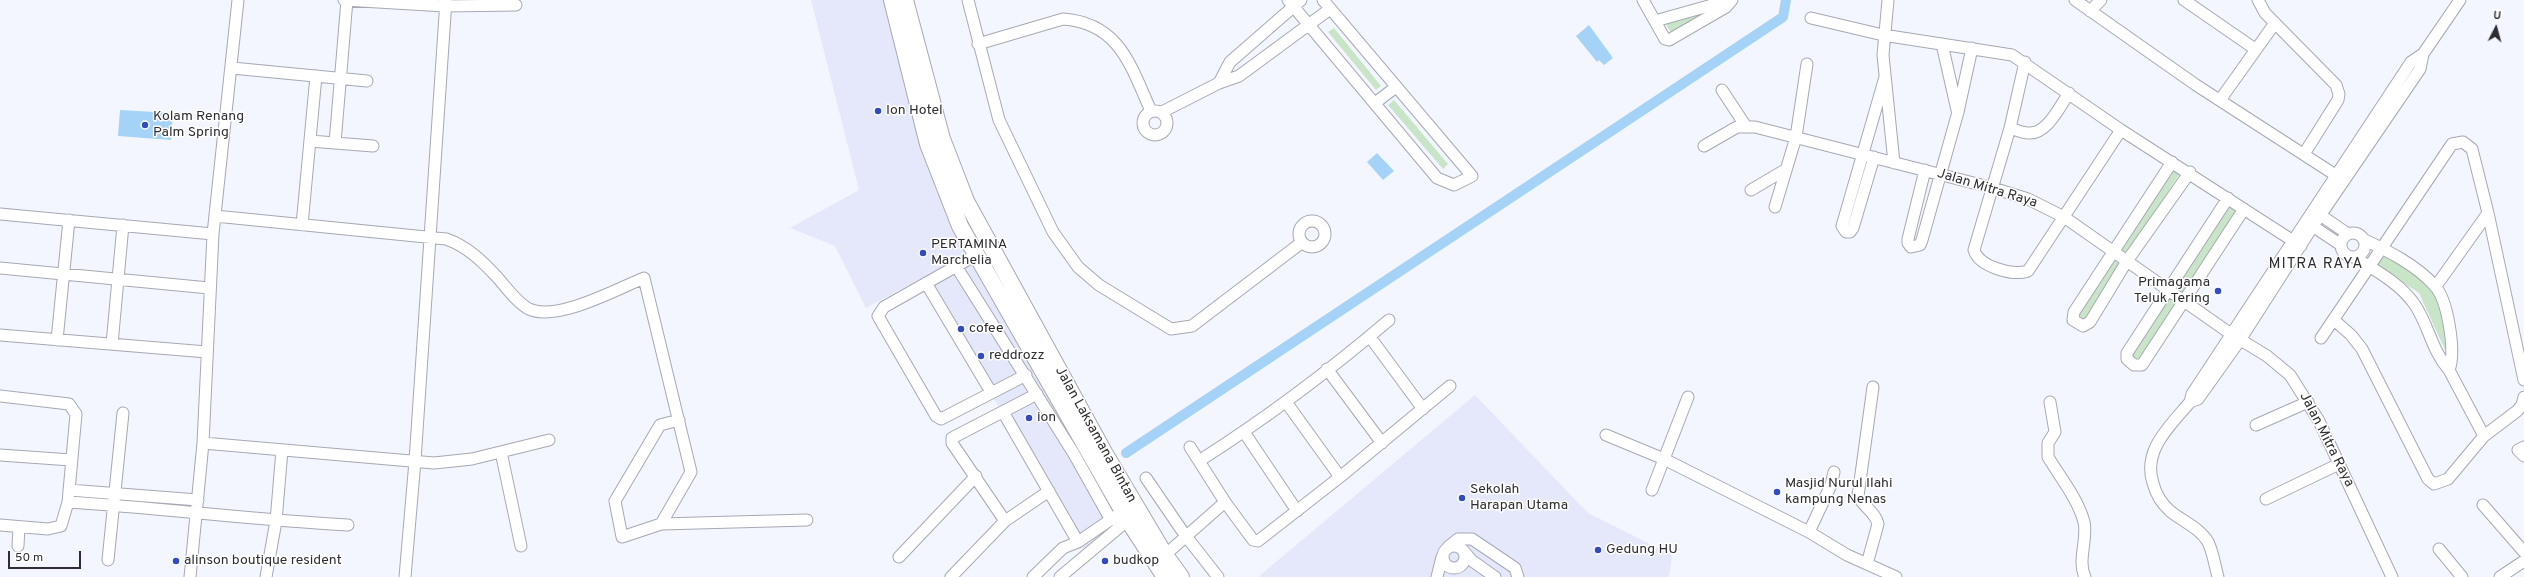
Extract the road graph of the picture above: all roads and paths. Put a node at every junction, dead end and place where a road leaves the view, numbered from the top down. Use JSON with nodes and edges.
{"nodes":[{"id":1,"x":238,"y":0,"type":"edge"},
{"id":2,"x":344,"y":0,"type":"edge"},
{"id":3,"x":347,"y":0,"type":"edge"},
{"id":4,"x":892,"y":0,"type":"edge"},
{"id":5,"x":905,"y":0,"type":"edge"},
{"id":6,"x":968,"y":0,"type":"edge"},
{"id":7,"x":1324,"y":0,"type":"edge"},
{"id":8,"x":1643,"y":0,"type":"edge"},
{"id":9,"x":1731,"y":0,"type":"edge"},
{"id":10,"x":1888,"y":0,"type":"edge"},
{"id":11,"x":2075,"y":0,"type":"edge"},
{"id":12,"x":2100,"y":0,"type":"edge"},
{"id":13,"x":2184,"y":0,"type":"edge"},
{"id":14,"x":2258,"y":0,"type":"edge"},
{"id":15,"x":2460,"y":0,"type":"edge"},
{"id":16,"x":1294,"y":2,"type":"edge"},
{"id":17,"x":446,"y":3,"type":"edge"},
{"id":18,"x":516,"y":5,"type":"dead end"},
{"id":19,"x":1330,"y":9,"type":"junction"},
{"id":20,"x":2090,"y":11,"type":"junction"},
{"id":21,"x":1811,"y":18,"type":"dead end"},
{"id":22,"x":1655,"y":21,"type":"junction"},
{"id":23,"x":2275,"y":23,"type":"junction"},
{"id":24,"x":1310,"y":25,"type":"junction"},
{"id":25,"x":1883,"y":35,"type":"junction"},
{"id":26,"x":978,"y":44,"type":"junction"},
{"id":27,"x":1942,"y":44,"type":"junction"},
{"id":28,"x":1972,"y":48,"type":"junction"},
{"id":29,"x":2255,"y":49,"type":"junction"},
{"id":30,"x":2423,"y":54,"type":"junction"},
{"id":31,"x":2025,"y":62,"type":"junction"},
{"id":32,"x":1807,"y":64,"type":"dead end"},
{"id":33,"x":232,"y":68,"type":"junction"},
{"id":34,"x":316,"y":76,"type":"junction"},
{"id":35,"x":1886,"y":77,"type":"junction"},
{"id":36,"x":342,"y":80,"type":"junction"},
{"id":37,"x":367,"y":81,"type":"dead end"},
{"id":38,"x":1219,"y":83,"type":"junction"},
{"id":39,"x":1396,"y":87,"type":"junction"},
{"id":40,"x":1722,"y":90,"type":"dead end"},
{"id":41,"x":2069,"y":93,"type":"junction"},
{"id":42,"x":2220,"y":100,"type":"junction"},
{"id":43,"x":1375,"y":103,"type":"junction"},
{"id":44,"x":1151,"y":111,"type":"junction"},
{"id":45,"x":1162,"y":112,"type":"junction"},
{"id":46,"x":1958,"y":112,"type":"junction"},
{"id":47,"x":1744,"y":125,"type":"junction"},
{"id":48,"x":2010,"y":128,"type":"junction"},
{"id":49,"x":2121,"y":130,"type":"junction"},
{"id":50,"x":1796,"y":137,"type":"junction"},
{"id":51,"x":310,"y":141,"type":"junction"},
{"id":52,"x":335,"y":143,"type":"junction"},
{"id":53,"x":373,"y":146,"type":"dead end"},
{"id":54,"x":1704,"y":146,"type":"dead end"},
{"id":55,"x":1862,"y":153,"type":"junction"},
{"id":56,"x":2304,"y":154,"type":"junction"},
{"id":57,"x":1874,"y":157,"type":"junction"},
{"id":58,"x":2172,"y":162,"type":"junction"},
{"id":59,"x":1894,"y":163,"type":"junction"},
{"id":60,"x":1785,"y":170,"type":"junction"},
{"id":61,"x":1925,"y":170,"type":"junction"},
{"id":62,"x":2190,"y":172,"type":"junction"},
{"id":63,"x":1941,"y":173,"type":"junction"},
{"id":64,"x":2338,"y":176,"type":"junction"},
{"id":65,"x":1993,"y":188,"type":"junction"},
{"id":66,"x":1751,"y":190,"type":"dead end"},
{"id":67,"x":2228,"y":198,"type":"junction"},
{"id":68,"x":1775,"y":206,"type":"dead end"},
{"id":69,"x":2244,"y":209,"type":"junction"},
{"id":70,"x":2317,"y":213,"type":"junction"},
{"id":71,"x":2488,"y":213,"type":"junction"},
{"id":72,"x":0,"y":214,"type":"edge"},
{"id":73,"x":215,"y":216,"type":"junction"},
{"id":74,"x":2064,"y":216,"type":"junction"},
{"id":75,"x":69,"y":220,"type":"junction"},
{"id":76,"x":2310,"y":224,"type":"junction"},
{"id":77,"x":302,"y":225,"type":"junction"},
{"id":78,"x":123,"y":226,"type":"junction"},
{"id":79,"x":213,"y":234,"type":"junction"},
{"id":80,"x":2348,"y":234,"type":"junction"},
{"id":81,"x":430,"y":237,"type":"junction"},
{"id":82,"x":2365,"y":240,"type":"junction"},
{"id":83,"x":1301,"y":243,"type":"dead end"},
{"id":84,"x":2297,"y":243,"type":"junction"},
{"id":85,"x":2341,"y":245,"type":"junction"},
{"id":86,"x":2382,"y":248,"type":"junction"},
{"id":87,"x":2114,"y":251,"type":"junction"},
{"id":88,"x":976,"y":255,"type":"junction"},
{"id":89,"x":2354,"y":257,"type":"junction"},
{"id":90,"x":2127,"y":261,"type":"junction"},
{"id":91,"x":956,"y":266,"type":"junction"},
{"id":92,"x":2370,"y":267,"type":"junction"},
{"id":93,"x":0,"y":268,"type":"edge"},
{"id":94,"x":63,"y":274,"type":"junction"},
{"id":95,"x":119,"y":280,"type":"junction"},
{"id":96,"x":926,"y":283,"type":"junction"},
{"id":97,"x":2436,"y":286,"type":"junction"},
{"id":98,"x":209,"y":288,"type":"junction"},
{"id":99,"x":2168,"y":290,"type":"junction"},
{"id":100,"x":2185,"y":301,"type":"junction"},
{"id":101,"x":1390,"y":320,"type":"dead end"},
{"id":102,"x":2334,"y":320,"type":"junction"},
{"id":103,"x":2231,"y":334,"type":"junction"},
{"id":104,"x":0,"y":335,"type":"edge"},
{"id":105,"x":1370,"y":337,"type":"junction"},
{"id":106,"x":2321,"y":338,"type":"dead end"},
{"id":107,"x":57,"y":340,"type":"junction"},
{"id":108,"x":2240,"y":340,"type":"junction"},
{"id":109,"x":112,"y":344,"type":"junction"},
{"id":110,"x":207,"y":352,"type":"junction"},
{"id":111,"x":1327,"y":369,"type":"junction"},
{"id":112,"x":2450,"y":370,"type":"junction"},
{"id":113,"x":1026,"y":376,"type":"junction"},
{"id":114,"x":2524,"y":380,"type":"edge"},
{"id":115,"x":1450,"y":386,"type":"dead end"},
{"id":116,"x":1873,"y":387,"type":"dead end"},
{"id":117,"x":991,"y":392,"type":"junction"},
{"id":118,"x":1037,"y":394,"type":"junction"},
{"id":119,"x":0,"y":396,"type":"edge"},
{"id":120,"x":1688,"y":397,"type":"dead end"},
{"id":121,"x":2524,"y":397,"type":"edge"},
{"id":122,"x":1286,"y":402,"type":"junction"},
{"id":123,"x":2050,"y":402,"type":"dead end"},
{"id":124,"x":2190,"y":402,"type":"junction"},
{"id":125,"x":2308,"y":402,"type":"junction"},
{"id":126,"x":1423,"y":409,"type":"junction"},
{"id":127,"x":1003,"y":412,"type":"junction"},
{"id":128,"x":122,"y":413,"type":"dead end"},
{"id":129,"x":679,"y":420,"type":"junction"},
{"id":130,"x":2256,"y":425,"type":"dead end"},
{"id":131,"x":1244,"y":432,"type":"junction"},
{"id":132,"x":1606,"y":434,"type":"dead end"},
{"id":133,"x":2484,"y":436,"type":"junction"},
{"id":134,"x":549,"y":440,"type":"dead end"},
{"id":135,"x":203,"y":443,"type":"junction"},
{"id":136,"x":1382,"y":443,"type":"junction"},
{"id":137,"x":1190,"y":447,"type":"dead end"},
{"id":138,"x":2524,"y":447,"type":"edge"},
{"id":139,"x":282,"y":450,"type":"junction"},
{"id":140,"x":1080,"y":451,"type":"junction"},
{"id":141,"x":502,"y":452,"type":"junction"},
{"id":142,"x":0,"y":455,"type":"edge"},
{"id":143,"x":2524,"y":456,"type":"edge"},
{"id":144,"x":71,"y":460,"type":"junction"},
{"id":145,"x":1664,"y":460,"type":"junction"},
{"id":146,"x":415,"y":461,"type":"junction"},
{"id":147,"x":1199,"y":461,"type":"junction"},
{"id":148,"x":2339,"y":464,"type":"junction"},
{"id":149,"x":1834,"y":472,"type":"dead end"},
{"id":150,"x":976,"y":476,"type":"junction"},
{"id":151,"x":1340,"y":477,"type":"junction"},
{"id":152,"x":1146,"y":478,"type":"dead end"},
{"id":153,"x":1652,"y":490,"type":"dead end"},
{"id":154,"x":1049,"y":491,"type":"junction"},
{"id":155,"x":115,"y":493,"type":"junction"},
{"id":156,"x":68,"y":496,"type":"junction"},
{"id":157,"x":2266,"y":499,"type":"dead end"},
{"id":158,"x":1225,"y":502,"type":"junction"},
{"id":159,"x":114,"y":505,"type":"junction"},
{"id":160,"x":2483,"y":505,"type":"dead end"},
{"id":161,"x":197,"y":506,"type":"junction"},
{"id":162,"x":1297,"y":511,"type":"junction"},
{"id":163,"x":1121,"y":517,"type":"junction"},
{"id":164,"x":807,"y":520,"type":"dead end"},
{"id":165,"x":276,"y":521,"type":"junction"},
{"id":166,"x":1005,"y":521,"type":"junction"},
{"id":167,"x":661,"y":524,"type":"junction"},
{"id":168,"x":0,"y":525,"type":"edge"},
{"id":169,"x":348,"y":525,"type":"dead end"},
{"id":170,"x":19,"y":527,"type":"junction"},
{"id":171,"x":1809,"y":532,"type":"junction"},
{"id":172,"x":1185,"y":535,"type":"junction"},
{"id":173,"x":1078,"y":542,"type":"junction"},
{"id":174,"x":18,"y":546,"type":"dead end"},
{"id":175,"x":521,"y":546,"type":"dead end"},
{"id":176,"x":2438,"y":549,"type":"dead end"},
{"id":177,"x":1463,"y":550,"type":"junction"},
{"id":178,"x":1445,"y":551,"type":"junction"},
{"id":179,"x":2524,"y":552,"type":"edge"},
{"id":180,"x":1164,"y":555,"type":"junction"},
{"id":181,"x":899,"y":557,"type":"dead end"},
{"id":182,"x":108,"y":560,"type":"dead end"},
{"id":183,"x":2524,"y":562,"type":"edge"},
{"id":184,"x":1867,"y":564,"type":"junction"},
{"id":185,"x":1456,"y":574,"type":"edge"},
{"id":186,"x":2388,"y":576,"type":"edge"},
{"id":187,"x":190,"y":577,"type":"edge"},
{"id":188,"x":266,"y":577,"type":"edge"},
{"id":189,"x":405,"y":577,"type":"edge"},
{"id":190,"x":951,"y":577,"type":"edge"},
{"id":191,"x":1033,"y":577,"type":"edge"},
{"id":192,"x":1060,"y":577,"type":"edge"},
{"id":193,"x":1165,"y":577,"type":"edge"},
{"id":194,"x":1181,"y":577,"type":"edge"},
{"id":195,"x":1218,"y":577,"type":"edge"},
{"id":196,"x":1437,"y":577,"type":"edge"},
{"id":197,"x":1495,"y":577,"type":"edge"},
{"id":198,"x":1518,"y":577,"type":"edge"},
{"id":199,"x":1896,"y":577,"type":"edge"},
{"id":200,"x":2085,"y":577,"type":"edge"},
{"id":201,"x":2218,"y":577,"type":"edge"},
{"id":202,"x":2462,"y":577,"type":"edge"},
{"id":203,"x":2500,"y":577,"type":"edge"}],
"edges":[{"from":1,"to":33,"type":"street"},
{"from":2,"to":3,"type":"street"},
{"from":3,"to":17,"type":"street"},
{"from":3,"to":36,"type":"street"},
{"from":4,"to":88,"type":"main road","name":"Jalan Laksamana Bintan"},
{"from":5,"to":180,"type":"main road","name":"Jalan Laksamana Bintan"},
{"from":6,"to":26,"type":"street"},
{"from":7,"to":19,"type":"street"},
{"from":8,"to":22,"type":"street"},
{"from":9,"to":22,"type":"street"},
{"from":9,"to":22,"type":"street"},
{"from":10,"to":25,"type":"street"},
{"from":11,"to":20,"type":"street"},
{"from":12,"to":20,"type":"street"},
{"from":13,"to":29,"type":"street"},
{"from":14,"to":23,"type":"street"},
{"from":15,"to":30,"type":"street"},
{"from":16,"to":24,"type":"street"},
{"from":16,"to":38,"type":"street"},
{"from":17,"to":18,"type":"street"},
{"from":17,"to":81,"type":"street"},
{"from":19,"to":24,"type":"street"},
{"from":19,"to":39,"type":"street"},
{"from":20,"to":42,"type":"street"},
{"from":21,"to":25,"type":"street"},
{"from":23,"to":29,"type":"street"},
{"from":23,"to":56,"type":"street"},
{"from":24,"to":38,"type":"street"},
{"from":24,"to":43,"type":"street"},
{"from":25,"to":27,"type":"street"},
{"from":25,"to":35,"type":"street"},
{"from":26,"to":44,"type":"street"},
{"from":26,"to":83,"type":"street"},
{"from":27,"to":28,"type":"street"},
{"from":27,"to":46,"type":"street"},
{"from":28,"to":31,"type":"street"},
{"from":28,"to":46,"type":"street"},
{"from":29,"to":42,"type":"street"},
{"from":30,"to":64,"type":"street"},
{"from":30,"to":70,"type":"street"},
{"from":31,"to":41,"type":"street"},
{"from":31,"to":48,"type":"street"},
{"from":32,"to":50,"type":"street"},
{"from":33,"to":34,"type":"street"},
{"from":33,"to":73,"type":"street"},
{"from":34,"to":36,"type":"street"},
{"from":34,"to":51,"type":"street"},
{"from":35,"to":55,"type":"street"},
{"from":35,"to":59,"type":"street"},
{"from":36,"to":37,"type":"street"},
{"from":36,"to":52,"type":"street"},
{"from":38,"to":45,"type":"street"},
{"from":39,"to":43,"type":"street"},
{"from":39,"to":43,"type":"street"},
{"from":40,"to":47,"type":"street"},
{"from":41,"to":48,"type":"street"},
{"from":41,"to":49,"type":"street"},
{"from":42,"to":56,"type":"street"},
{"from":44,"to":45,"type":"street"},
{"from":44,"to":45,"type":"street"},
{"from":46,"to":63,"type":"street"},
{"from":47,"to":50,"type":"street","name":"Jalan Mitra Raya"},
{"from":47,"to":54,"type":"street"},
{"from":48,"to":65,"type":"street"},
{"from":49,"to":58,"type":"street"},
{"from":49,"to":74,"type":"street"},
{"from":50,"to":55,"type":"street","name":"Jalan Mitra Raya"},
{"from":50,"to":60,"type":"street"},
{"from":51,"to":52,"type":"street"},
{"from":51,"to":77,"type":"street"},
{"from":52,"to":53,"type":"street"},
{"from":55,"to":57,"type":"street","name":"Jalan Mitra Raya"},
{"from":55,"to":57,"type":"street"},
{"from":56,"to":64,"type":"street"},
{"from":57,"to":59,"type":"street","name":"Jalan Mitra Raya"},
{"from":58,"to":62,"type":"street"},
{"from":58,"to":87,"type":"street"},
{"from":59,"to":61,"type":"street","name":"Jalan Mitra Raya"},
{"from":60,"to":66,"type":"street"},
{"from":60,"to":68,"type":"street"},
{"from":61,"to":63,"type":"street","name":"Jalan Mitra Raya"},
{"from":61,"to":63,"type":"street"},
{"from":62,"to":67,"type":"street"},
{"from":62,"to":90,"type":"street"},
{"from":63,"to":65,"type":"street","name":"Jalan Mitra Raya"},
{"from":64,"to":70,"type":"street"},
{"from":65,"to":74,"type":"street","name":"Jalan Mitra Raya"},
{"from":65,"to":74,"type":"street"},
{"from":67,"to":69,"type":"street"},
{"from":67,"to":99,"type":"street"},
{"from":69,"to":84,"type":"street"},
{"from":69,"to":100,"type":"street"},
{"from":70,"to":76,"type":"street"},
{"from":70,"to":80,"type":"street"},
{"from":71,"to":86,"type":"street"},
{"from":71,"to":97,"type":"street"},
{"from":71,"to":114,"type":"street"},
{"from":72,"to":75,"type":"street"},
{"from":73,"to":77,"type":"street"},
{"from":73,"to":79,"type":"street"},
{"from":74,"to":87,"type":"street","name":"Jalan Mitra Raya"},
{"from":75,"to":78,"type":"street"},
{"from":75,"to":94,"type":"street"},
{"from":76,"to":84,"type":"street"},
{"from":76,"to":85,"type":"street"},
{"from":77,"to":81,"type":"street"},
{"from":78,"to":79,"type":"street"},
{"from":78,"to":95,"type":"street"},
{"from":79,"to":98,"type":"street"},
{"from":80,"to":82,"type":"street"},
{"from":80,"to":85,"type":"street"},
{"from":81,"to":129,"type":"street"},
{"from":81,"to":146,"type":"street"},
{"from":82,"to":86,"type":"street"},
{"from":82,"to":89,"type":"street"},
{"from":84,"to":103,"type":"street"},
{"from":84,"to":108,"type":"street"},
{"from":85,"to":89,"type":"street"},
{"from":86,"to":92,"type":"street"},
{"from":86,"to":97,"type":"street"},
{"from":87,"to":90,"type":"street","name":"Jalan Mitra Raya"},
{"from":87,"to":90,"type":"street"},
{"from":88,"to":91,"type":"street"},
{"from":88,"to":140,"type":"main road","name":"Jalan Laksamana Bintan"},
{"from":89,"to":92,"type":"street"},
{"from":90,"to":99,"type":"street","name":"Jalan Mitra Raya"},
{"from":91,"to":96,"type":"street"},
{"from":91,"to":113,"type":"street"},
{"from":92,"to":102,"type":"street"},
{"from":92,"to":112,"type":"street"},
{"from":93,"to":94,"type":"street"},
{"from":94,"to":95,"type":"street"},
{"from":94,"to":107,"type":"street"},
{"from":95,"to":98,"type":"street"},
{"from":95,"to":109,"type":"street"},
{"from":96,"to":117,"type":"street"},
{"from":96,"to":117,"type":"street"},
{"from":97,"to":112,"type":"street"},
{"from":98,"to":110,"type":"street"},
{"from":99,"to":100,"type":"street","name":"Jalan Mitra Raya"},
{"from":99,"to":100,"type":"street"},
{"from":100,"to":103,"type":"street","name":"Jalan Mitra Raya"},
{"from":101,"to":105,"type":"street"},
{"from":102,"to":106,"type":"street"},
{"from":102,"to":133,"type":"street"},
{"from":103,"to":108,"type":"street","name":"Jalan Mitra Raya"},
{"from":103,"to":124,"type":"street"},
{"from":104,"to":107,"type":"street"},
{"from":105,"to":111,"type":"street"},
{"from":105,"to":126,"type":"street"},
{"from":107,"to":109,"type":"street"},
{"from":108,"to":124,"type":"street"},
{"from":108,"to":125,"type":"street","name":"Jalan Mitra Raya"},
{"from":109,"to":110,"type":"street"},
{"from":110,"to":135,"type":"street"},
{"from":111,"to":122,"type":"street"},
{"from":111,"to":136,"type":"street"},
{"from":112,"to":133,"type":"street"},
{"from":113,"to":117,"type":"street"},
{"from":113,"to":118,"type":"street"},
{"from":115,"to":126,"type":"street"},
{"from":116,"to":184,"type":"street"},
{"from":118,"to":127,"type":"street"},
{"from":118,"to":140,"type":"street"},
{"from":119,"to":144,"type":"street"},
{"from":120,"to":145,"type":"street"},
{"from":121,"to":133,"type":"street"},
{"from":122,"to":131,"type":"street"},
{"from":122,"to":151,"type":"street"},
{"from":123,"to":200,"type":"street"},
{"from":124,"to":201,"type":"street"},
{"from":125,"to":130,"type":"street"},
{"from":125,"to":148,"type":"street","name":"Jalan Mitra Raya"},
{"from":126,"to":136,"type":"street"},
{"from":127,"to":150,"type":"street"},
{"from":127,"to":154,"type":"street"},
{"from":128,"to":155,"type":"street"},
{"from":129,"to":167,"type":"street"},
{"from":129,"to":167,"type":"street"},
{"from":131,"to":147,"type":"street"},
{"from":131,"to":162,"type":"street"},
{"from":132,"to":145,"type":"street"},
{"from":134,"to":141,"type":"street"},
{"from":135,"to":139,"type":"street"},
{"from":135,"to":161,"type":"street"},
{"from":136,"to":151,"type":"street"},
{"from":137,"to":147,"type":"street"},
{"from":138,"to":143,"type":"street"},
{"from":139,"to":146,"type":"street"},
{"from":139,"to":165,"type":"street"},
{"from":140,"to":163,"type":"main road","name":"Jalan Laksamana Bintan"},
{"from":141,"to":146,"type":"street"},
{"from":141,"to":175,"type":"street"},
{"from":142,"to":144,"type":"street"},
{"from":144,"to":156,"type":"street"},
{"from":145,"to":153,"type":"street"},
{"from":145,"to":171,"type":"street"},
{"from":146,"to":189,"type":"street"},
{"from":147,"to":158,"type":"street"},
{"from":148,"to":157,"type":"street"},
{"from":148,"to":186,"type":"street","name":"Jalan Mitra Raya"},
{"from":149,"to":171,"type":"street"},
{"from":150,"to":166,"type":"street"},
{"from":150,"to":181,"type":"street"},
{"from":151,"to":162,"type":"street"},
{"from":152,"to":172,"type":"street"},
{"from":154,"to":166,"type":"street"},
{"from":154,"to":173,"type":"street"},
{"from":155,"to":156,"type":"street"},
{"from":155,"to":159,"type":"street"},
{"from":155,"to":161,"type":"street"},
{"from":156,"to":159,"type":"street"},
{"from":156,"to":170,"type":"street"},
{"from":158,"to":162,"type":"street"},
{"from":158,"to":172,"type":"street"},
{"from":159,"to":161,"type":"street"},
{"from":159,"to":182,"type":"street"},
{"from":160,"to":179,"type":"street"},
{"from":161,"to":165,"type":"street"},
{"from":161,"to":187,"type":"street"},
{"from":163,"to":173,"type":"street"},
{"from":163,"to":192,"type":"street"},
{"from":163,"to":193,"type":"main road","name":"Jalan Laksamana Bintan"},
{"from":164,"to":167,"type":"street"},
{"from":165,"to":169,"type":"street"},
{"from":165,"to":188,"type":"street"},
{"from":166,"to":190,"type":"street"},
{"from":168,"to":170,"type":"street"},
{"from":170,"to":174,"type":"street"},
{"from":171,"to":184,"type":"street"},
{"from":172,"to":180,"type":"street"},
{"from":172,"to":195,"type":"street"},
{"from":173,"to":191,"type":"street"},
{"from":176,"to":202,"type":"street"},
{"from":177,"to":178,"type":"street"},
{"from":177,"to":185,"type":"street"},
{"from":177,"to":197,"type":"street"},
{"from":178,"to":185,"type":"street"},
{"from":178,"to":196,"type":"street"},
{"from":178,"to":198,"type":"street"},
{"from":180,"to":194,"type":"main road","name":"Jalan Laksamana Bintan"},
{"from":183,"to":203,"type":"street"},
{"from":184,"to":199,"type":"street"}]}
